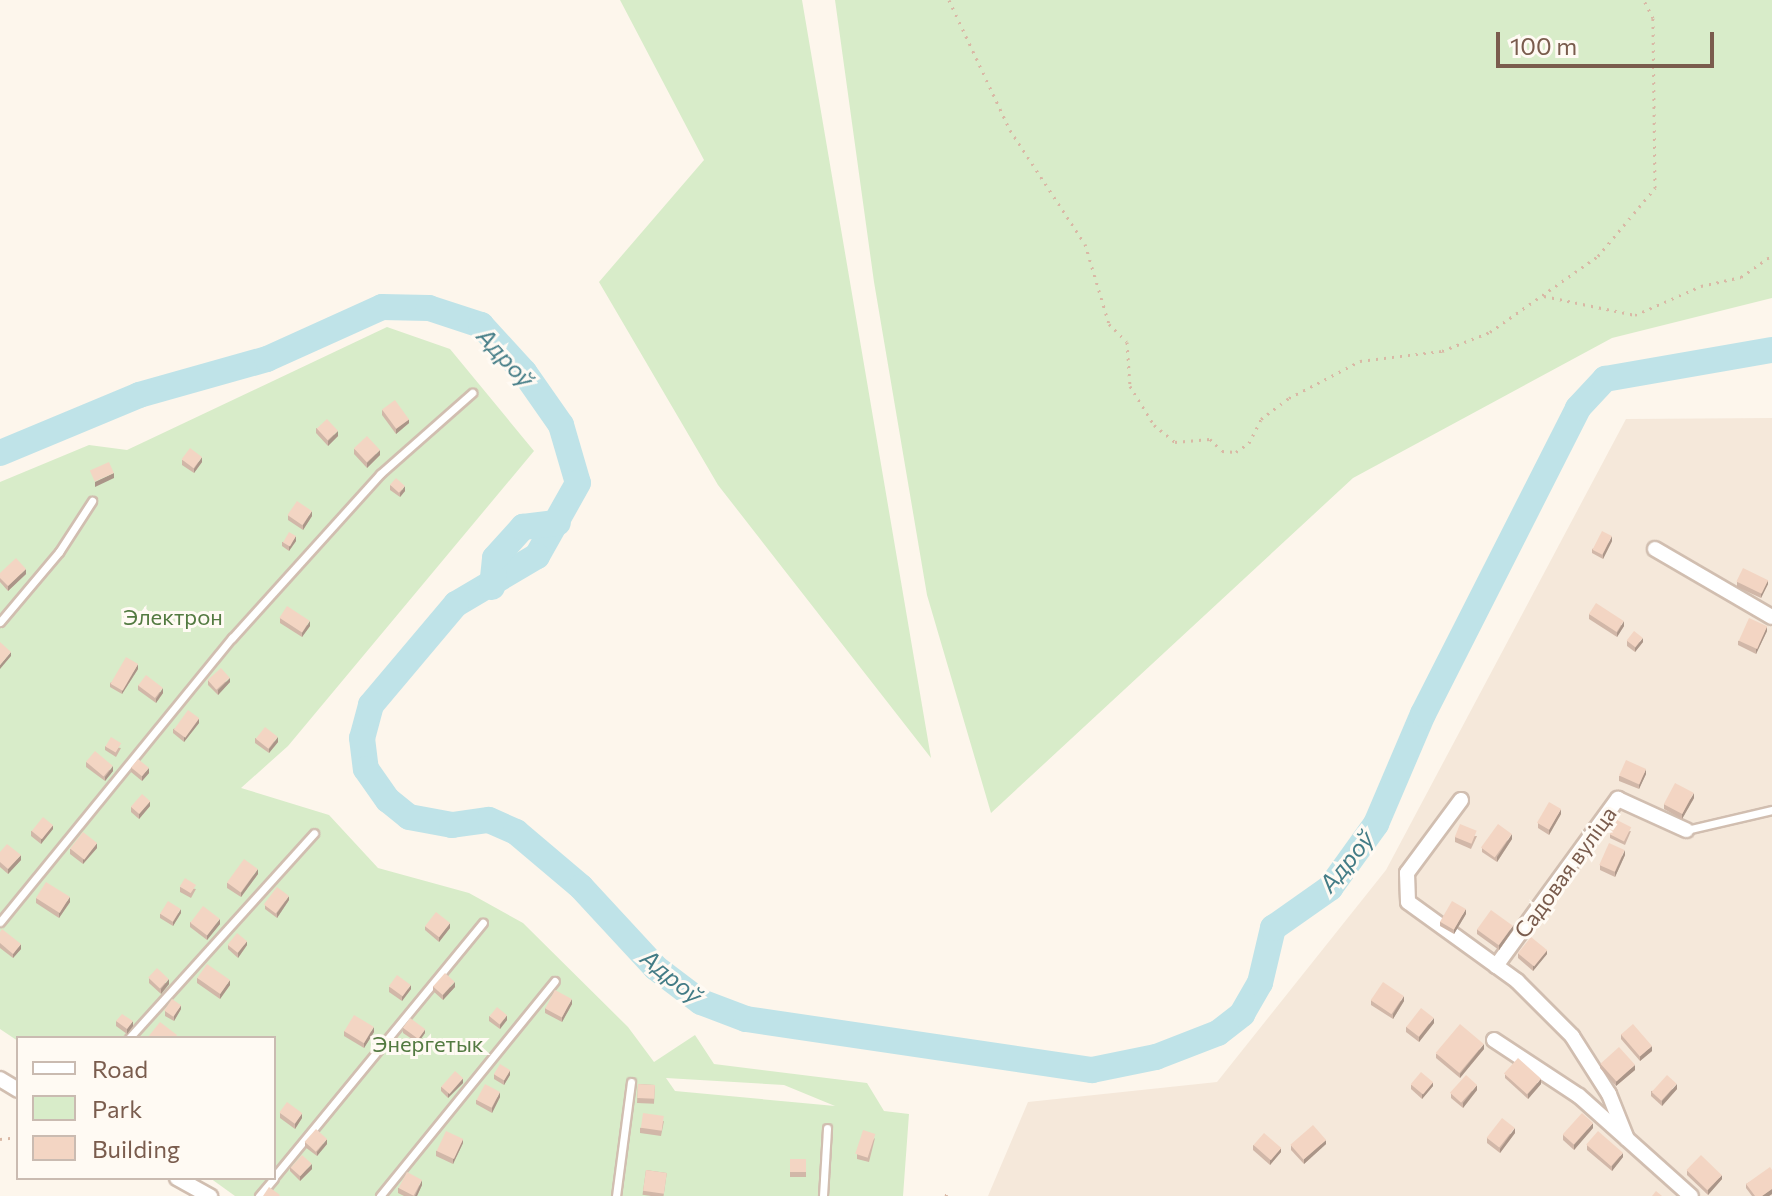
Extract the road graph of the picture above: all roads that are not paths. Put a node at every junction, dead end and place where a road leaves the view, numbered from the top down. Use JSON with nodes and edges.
{"nodes":[{"id":1,"x":472,"y":393,"type":"dead end"},
{"id":2,"x":92,"y":501,"type":"dead end"},
{"id":3,"x":1655,"y":549,"type":"dead end"},
{"id":4,"x":1772,"y":617,"type":"edge"},
{"id":5,"x":0,"y":622,"type":"edge"},
{"id":6,"x":1461,"y":800,"type":"dead end"},
{"id":7,"x":1772,"y":810,"type":"edge"},
{"id":8,"x":1686,"y":830,"type":"joint"},
{"id":9,"x":314,"y":833,"type":"dead end"},
{"id":10,"x":0,"y":922,"type":"edge"},
{"id":11,"x":483,"y":923,"type":"dead end"},
{"id":12,"x":1496,"y":966,"type":"junction"},
{"id":13,"x":555,"y":981,"type":"dead end"},
{"id":14,"x":131,"y":1036,"type":"edge"},
{"id":15,"x":1494,"y":1040,"type":"dead end"},
{"id":16,"x":631,"y":1082,"type":"dead end"},
{"id":17,"x":827,"y":1128,"type":"dead end"},
{"id":18,"x":1627,"y":1139,"type":"junction"},
{"id":19,"x":276,"y":1176,"type":"edge"},
{"id":20,"x":181,"y":1180,"type":"edge"},
{"id":21,"x":272,"y":1180,"type":"edge"},
{"id":22,"x":210,"y":1196,"type":"edge"},
{"id":23,"x":259,"y":1196,"type":"edge"},
{"id":24,"x":380,"y":1196,"type":"edge"},
{"id":25,"x":616,"y":1196,"type":"edge"},
{"id":26,"x":823,"y":1196,"type":"edge"},
{"id":27,"x":1691,"y":1196,"type":"edge"}],
"edges":[{"from":1,"to":10,"type":"lane"},
{"from":2,"to":5,"type":"lane"},
{"from":3,"to":4,"type":"street"},
{"from":6,"to":12,"type":"street"},
{"from":7,"to":8,"type":"lane"},
{"from":8,"to":12,"type":"street","name":"Садовая вуліца"},
{"from":9,"to":14,"type":"lane"},
{"from":11,"to":19,"type":"lane"},
{"from":12,"to":18,"type":"street"},
{"from":13,"to":24,"type":"lane"},
{"from":15,"to":18,"type":"street"},
{"from":16,"to":25,"type":"lane"},
{"from":17,"to":26,"type":"lane"},
{"from":18,"to":27,"type":"street"},
{"from":20,"to":22,"type":"street"},
{"from":21,"to":23,"type":"lane"}]}
